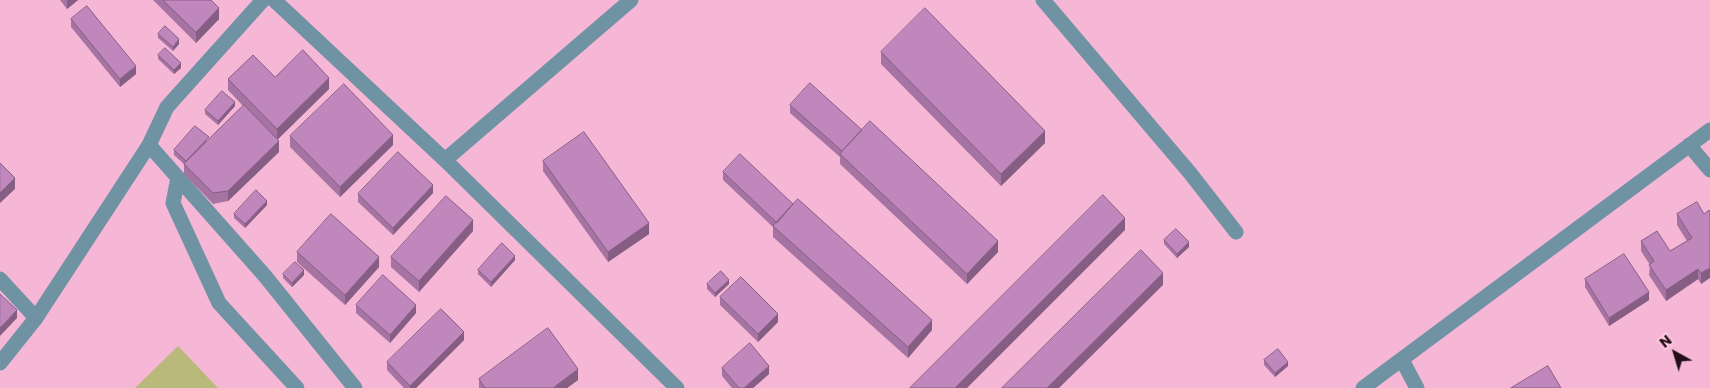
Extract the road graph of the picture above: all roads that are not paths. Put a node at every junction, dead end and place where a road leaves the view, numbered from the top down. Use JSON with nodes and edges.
{"nodes":[{"id":1,"x":263,"y":0,"type":"edge"},
{"id":2,"x":274,"y":0,"type":"edge"},
{"id":3,"x":630,"y":0,"type":"edge"},
{"id":4,"x":1043,"y":0,"type":"edge"},
{"id":5,"x":1710,"y":130,"type":"edge"},
{"id":6,"x":149,"y":144,"type":"junction"},
{"id":7,"x":1689,"y":145,"type":"junction"},
{"id":8,"x":445,"y":160,"type":"junction"},
{"id":9,"x":1710,"y":170,"type":"edge"},
{"id":10,"x":178,"y":178,"type":"junction"},
{"id":11,"x":1236,"y":232,"type":"dead end"},
{"id":12,"x":0,"y":279,"type":"edge"},
{"id":13,"x":36,"y":318,"type":"junction"},
{"id":14,"x":1402,"y":360,"type":"junction"},
{"id":15,"x":0,"y":363,"type":"edge"},
{"id":16,"x":297,"y":388,"type":"edge"},
{"id":17,"x":356,"y":388,"type":"edge"},
{"id":18,"x":677,"y":388,"type":"edge"},
{"id":19,"x":1363,"y":388,"type":"edge"},
{"id":20,"x":1417,"y":388,"type":"edge"}],
"edges":[{"from":1,"to":6,"type":"street"},
{"from":2,"to":8,"type":"street"},
{"from":3,"to":8,"type":"street"},
{"from":4,"to":11,"type":"street"},
{"from":5,"to":7,"type":"street"},
{"from":6,"to":10,"type":"street"},
{"from":6,"to":13,"type":"street"},
{"from":7,"to":9,"type":"street"},
{"from":7,"to":14,"type":"street"},
{"from":8,"to":18,"type":"street"},
{"from":10,"to":16,"type":"street"},
{"from":10,"to":17,"type":"street"},
{"from":12,"to":13,"type":"street"},
{"from":13,"to":15,"type":"street"},
{"from":14,"to":19,"type":"street"},
{"from":14,"to":20,"type":"street"}]}
